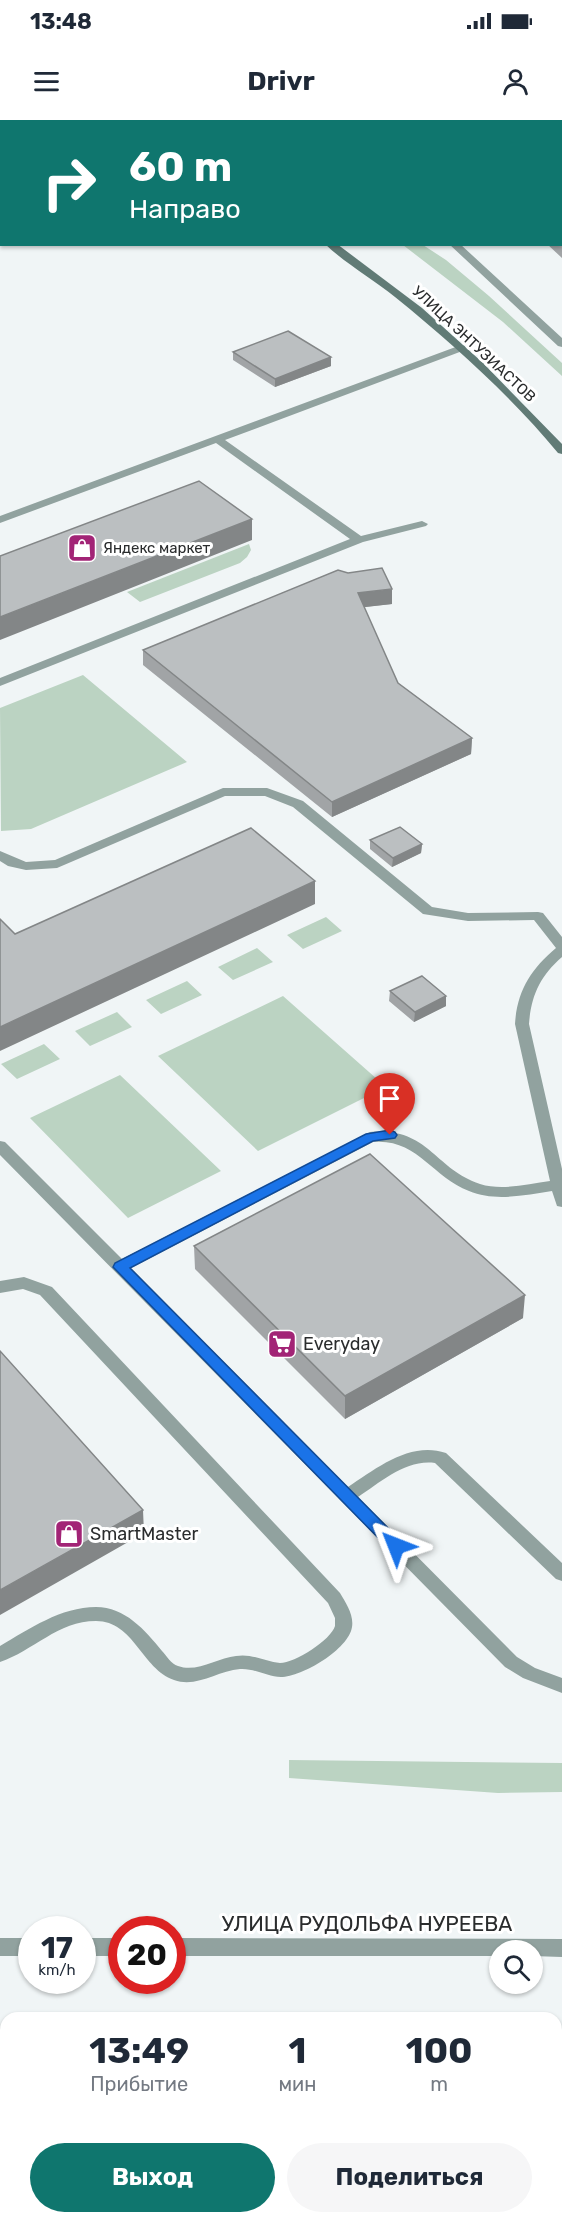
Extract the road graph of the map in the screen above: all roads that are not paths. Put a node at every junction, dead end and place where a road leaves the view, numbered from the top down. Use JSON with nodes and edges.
{"nodes":[{"id":1,"x":333,"y":246,"type":"edge"},
{"id":2,"x":456,"y":246,"type":"edge"},
{"id":3,"x":562,"y":344,"type":"edge"},
{"id":4,"x":461,"y":348,"type":"junction"},
{"id":5,"x":217,"y":439,"type":"junction"},
{"id":6,"x":562,"y":451,"type":"edge"},
{"id":7,"x":0,"y":520,"type":"edge"},
{"id":8,"x":422,"y":524,"type":"dead end"},
{"id":9,"x":359,"y":540,"type":"junction"},
{"id":10,"x":0,"y":682,"type":"edge"},
{"id":11,"x":0,"y":855,"type":"edge"},
{"id":12,"x":562,"y":948,"type":"edge"},
{"id":13,"x":0,"y":1146,"type":"edge"},
{"id":14,"x":558,"y":1185,"type":"junction"},
{"id":15,"x":562,"y":1203,"type":"edge"},
{"id":16,"x":120,"y":1267,"type":"junction"},
{"id":17,"x":0,"y":1287,"type":"edge"},
{"id":18,"x":347,"y":1496,"type":"junction"},
{"id":19,"x":562,"y":1574,"type":"edge"},
{"id":20,"x":0,"y":1655,"type":"edge"},
{"id":21,"x":562,"y":1686,"type":"edge"},
{"id":22,"x":0,"y":1947,"type":"edge"},
{"id":23,"x":18,"y":1947,"type":"edge"},
{"id":24,"x":186,"y":1947,"type":"edge"},
{"id":25,"x":562,"y":1948,"type":"edge"}],
"edges":[{"from":1,"to":4,"type":"main road","name":"УЛИЦА ЭНТУЗИАСТОВ"},
{"from":2,"to":3,"type":"street"},
{"from":4,"to":5,"type":"street"},
{"from":4,"to":6,"type":"main road","name":"УЛИЦА ЭНТУЗИАСТОВ"},
{"from":5,"to":7,"type":"street"},
{"from":5,"to":9,"type":"street"},
{"from":8,"to":9,"type":"street"},
{"from":9,"to":10,"type":"street"},
{"from":11,"to":12,"type":"street"},
{"from":12,"to":14,"type":"street"},
{"from":13,"to":16,"type":"street"},
{"from":14,"to":15,"type":"street"},
{"from":14,"to":16,"type":"street"},
{"from":16,"to":18,"type":"street"},
{"from":17,"to":20,"type":"street"},
{"from":18,"to":19,"type":"street"},
{"from":18,"to":21,"type":"street"},
{"from":22,"to":23,"type":"street"},
{"from":24,"to":25,"type":"street","name":"УЛИЦА РУДОЛЬФА НУРЕЕВА"}]}
